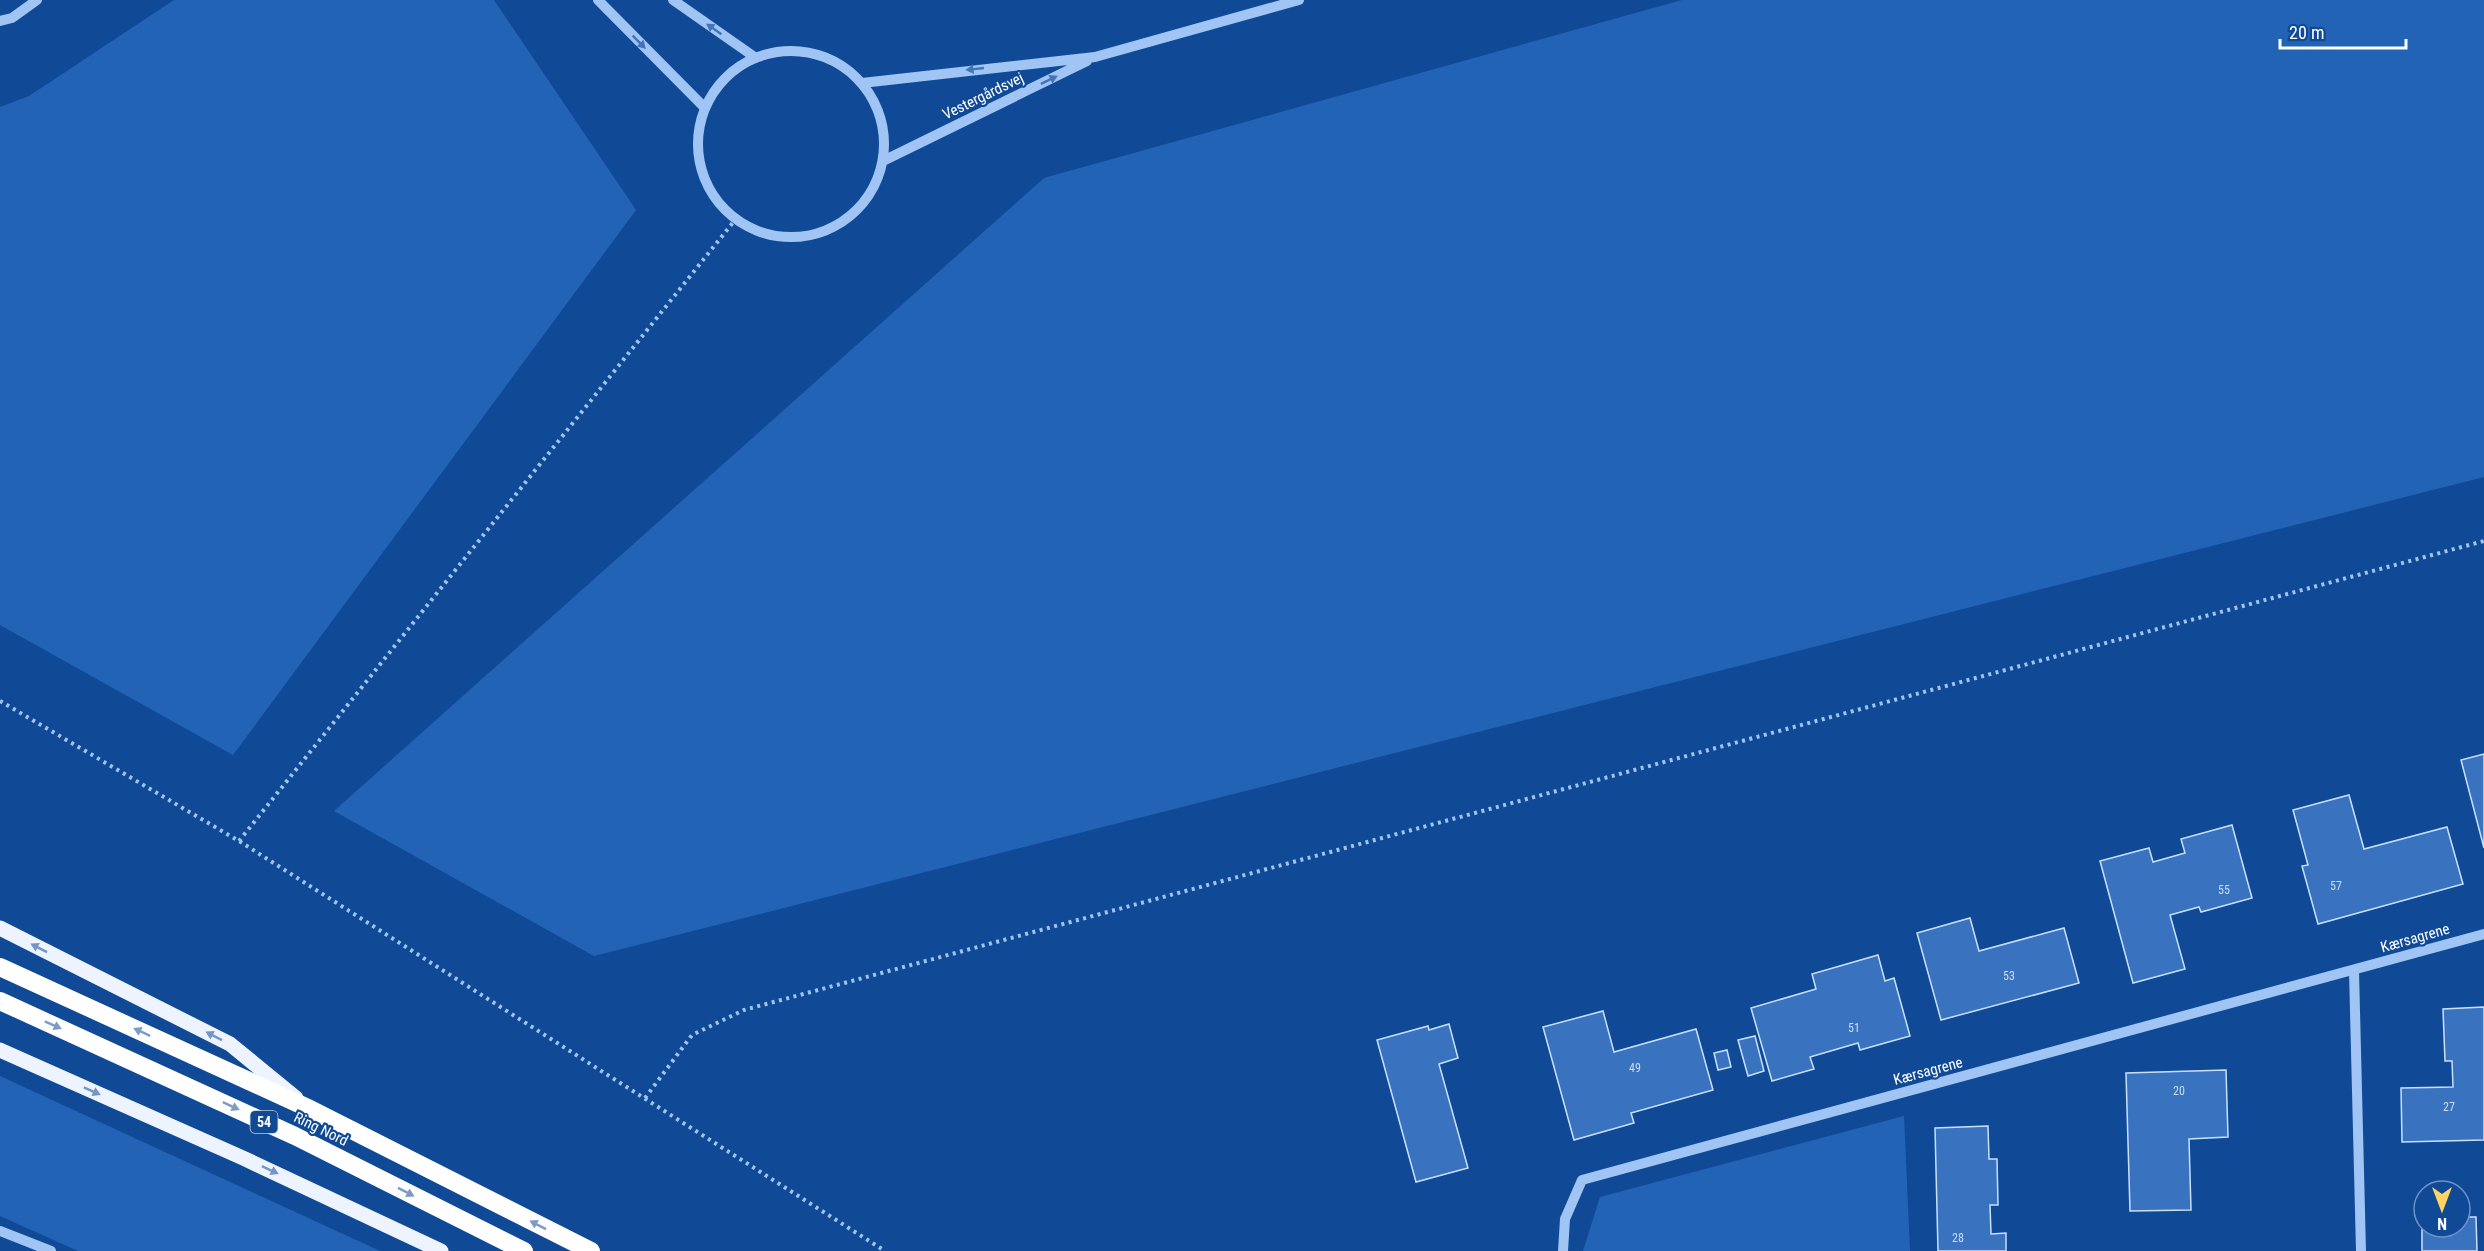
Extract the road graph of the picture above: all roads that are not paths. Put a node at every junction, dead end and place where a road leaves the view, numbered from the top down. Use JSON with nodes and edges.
{"nodes":[{"id":1,"x":37,"y":0,"type":"edge"},
{"id":2,"x":598,"y":0,"type":"edge"},
{"id":3,"x":673,"y":0,"type":"edge"},
{"id":4,"x":1299,"y":0,"type":"edge"},
{"id":5,"x":0,"y":21,"type":"edge"},
{"id":6,"x":1095,"y":57,"type":"junction"},
{"id":7,"x":756,"y":58,"type":"junction"},
{"id":8,"x":862,"y":83,"type":"junction"},
{"id":9,"x":705,"y":108,"type":"junction"},
{"id":10,"x":883,"y":161,"type":"junction"},
{"id":11,"x":0,"y":928,"type":"edge"},
{"id":12,"x":2484,"y":934,"type":"edge"},
{"id":13,"x":0,"y":967,"type":"edge"},
{"id":14,"x":2354,"y":971,"type":"junction"},
{"id":15,"x":0,"y":1001,"type":"edge"},
{"id":16,"x":0,"y":1050,"type":"edge"},
{"id":17,"x":310,"y":1109,"type":"junction"},
{"id":18,"x":0,"y":1231,"type":"edge"},
{"id":19,"x":51,"y":1251,"type":"edge"},
{"id":20,"x":441,"y":1251,"type":"edge"},
{"id":21,"x":524,"y":1251,"type":"edge"},
{"id":22,"x":591,"y":1251,"type":"edge"},
{"id":23,"x":1563,"y":1251,"type":"edge"},
{"id":24,"x":2361,"y":1251,"type":"edge"}],
"edges":[{"from":1,"to":5,"type":"street"},
{"from":2,"to":9,"type":"street","one_way":true},
{"from":7,"to":3,"type":"street","one_way":true},
{"from":4,"to":6,"type":"street","name":"Vestergårdsvej"},
{"from":6,"to":8,"type":"street","name":"Vestergårdsvej","one_way":true},
{"from":10,"to":6,"type":"street","name":"Vestergårdsvej","one_way":true},
{"from":7,"to":8,"type":"street"},
{"from":7,"to":9,"type":"street"},
{"from":8,"to":10,"type":"street"},
{"from":9,"to":10,"type":"street"},
{"from":17,"to":11,"type":"main road","one_way":true},
{"from":12,"to":14,"type":"street","name":"Kærsagrene"},
{"from":17,"to":13,"type":"highway","number":"54","one_way":true},
{"from":14,"to":23,"type":"street","name":"Kærsagrene"},
{"from":14,"to":24,"type":"street"},
{"from":15,"to":21,"type":"highway","name":"Ring Nord","number":"54","one_way":true},
{"from":16,"to":20,"type":"main road","one_way":true},
{"from":22,"to":17,"type":"highway","name":"Ring Nord","number":"54","one_way":true},
{"from":18,"to":19,"type":"street"}]}
